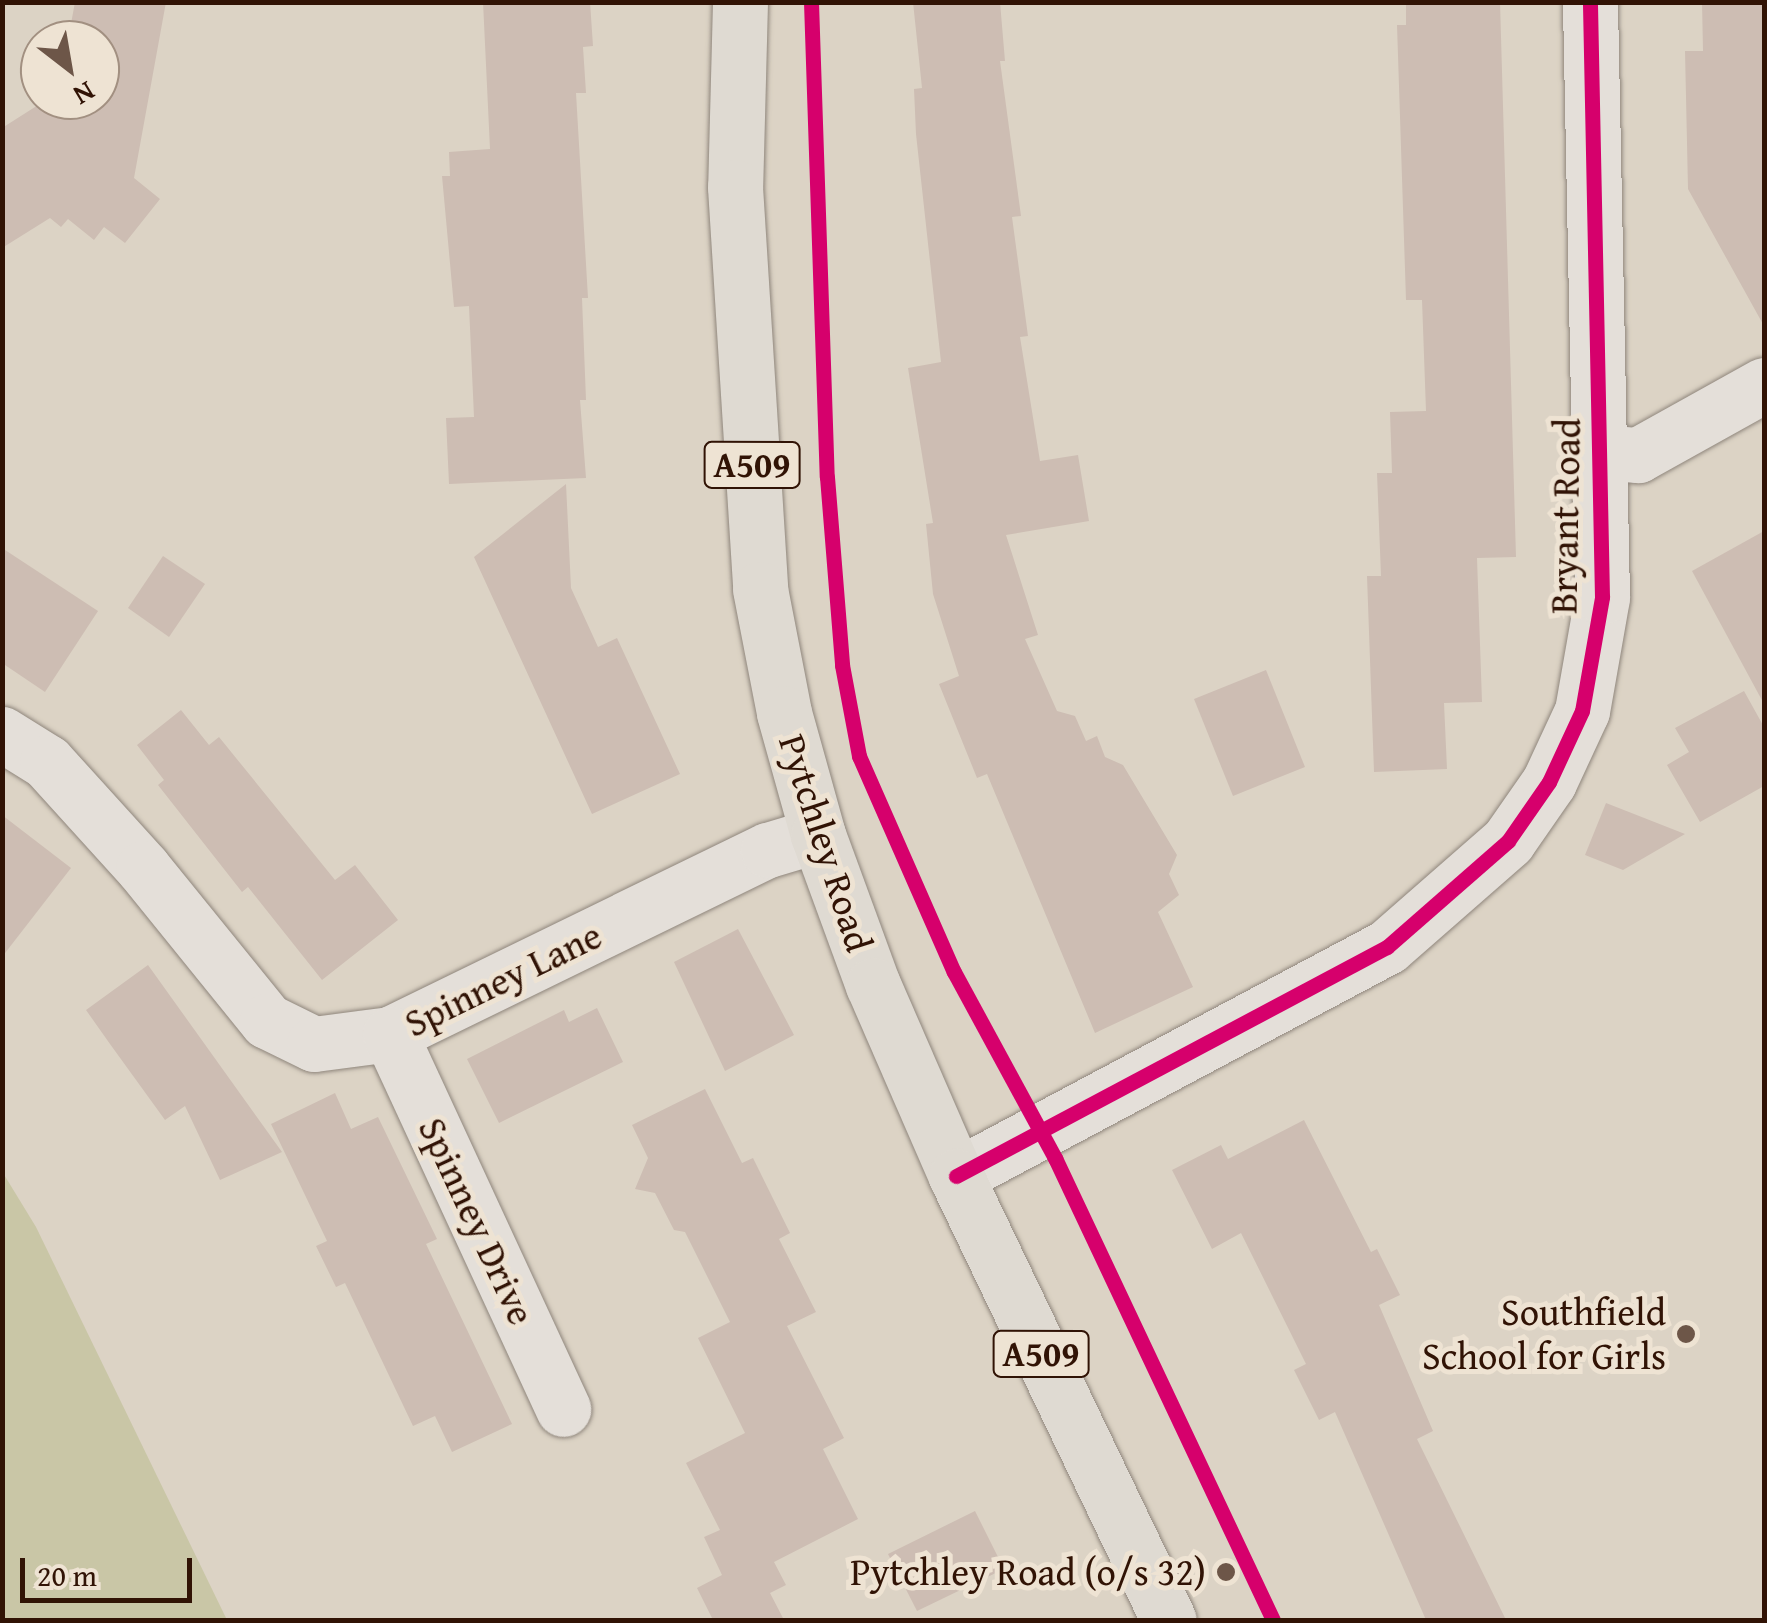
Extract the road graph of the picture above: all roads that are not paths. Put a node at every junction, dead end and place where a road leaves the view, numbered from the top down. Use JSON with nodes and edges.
{"nodes":[{"id":1,"x":740,"y":2,"type":"edge"},
{"id":2,"x":1590,"y":2,"type":"edge"},
{"id":3,"x":1764,"y":384,"type":"edge"},
{"id":4,"x":1601,"y":452,"type":"junction"},
{"id":5,"x":2,"y":734,"type":"edge"},
{"id":6,"x":818,"y":834,"type":"junction"},
{"id":7,"x":390,"y":1034,"type":"junction"},
{"id":8,"x":956,"y":1176,"type":"junction"},
{"id":9,"x":563,"y":1409,"type":"dead end"},
{"id":10,"x":1169,"y":1620,"type":"edge"}],
"edges":[{"from":1,"to":6,"type":"main road","name":"Pytchley Road","number":"A509"},
{"from":2,"to":4,"type":"street","name":"Bryant Road"},
{"from":3,"to":4,"type":"street"},
{"from":4,"to":8,"type":"street","name":"Bryant Road"},
{"from":5,"to":7,"type":"street","name":"Spinney Lane"},
{"from":6,"to":7,"type":"street","name":"Spinney Lane"},
{"from":6,"to":8,"type":"main road","name":"Pytchley Road","number":"A509"},
{"from":7,"to":9,"type":"street","name":"Spinney Drive"},
{"from":8,"to":10,"type":"main road","name":"Pytchley Road","number":"A509"}]}
